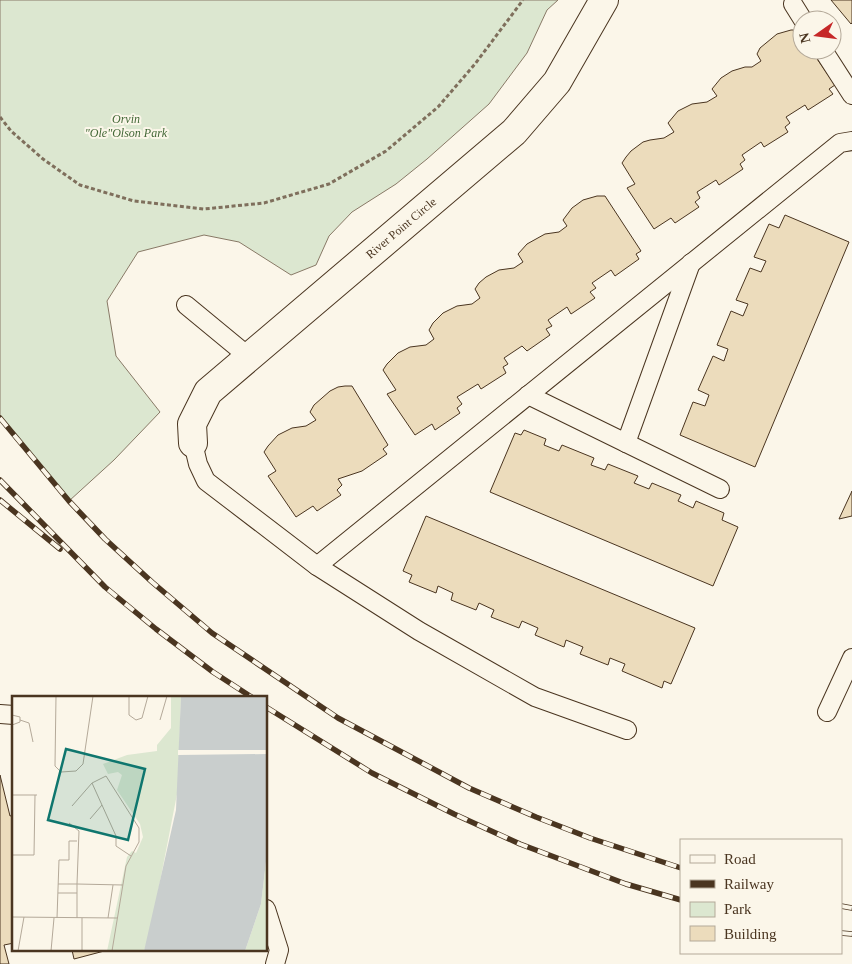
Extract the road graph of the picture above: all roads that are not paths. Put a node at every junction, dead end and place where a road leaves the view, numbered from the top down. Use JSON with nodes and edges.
{"nodes":[{"id":1,"x":604,"y":0,"type":"edge"},
{"id":2,"x":793,"y":4,"type":"dead end"},
{"id":3,"x":797,"y":10,"type":"edge"},
{"id":4,"x":829,"y":60,"type":"edge"},
{"id":5,"x":852,"y":95,"type":"edge"},
{"id":6,"x":852,"y":141,"type":"edge"},
{"id":7,"x":692,"y":263,"type":"junction"},
{"id":8,"x":186,"y":305,"type":"dead end"},
{"id":9,"x":249,"y":357,"type":"junction"},
{"id":10,"x":528,"y":395,"type":"junction"},
{"id":11,"x":193,"y":443,"type":"joint"},
{"id":12,"x":626,"y":443,"type":"junction"},
{"id":13,"x":720,"y":489,"type":"dead end"},
{"id":14,"x":316,"y":566,"type":"junction"},
{"id":15,"x":852,"y":658,"type":"edge"},
{"id":16,"x":827,"y":712,"type":"dead end"},
{"id":17,"x":627,"y":730,"type":"dead end"},
{"id":18,"x":268,"y":915,"type":"edge"},
{"id":19,"x":275,"y":964,"type":"edge"}],
"edges":[{"from":1,"to":9,"type":"street","name":"River Point Circle"},
{"from":2,"to":3,"type":"lane"},
{"from":4,"to":5,"type":"lane"},
{"from":6,"to":7,"type":"lane"},
{"from":7,"to":10,"type":"lane"},
{"from":7,"to":12,"type":"lane"},
{"from":8,"to":9,"type":"lane"},
{"from":9,"to":11,"type":"street","name":"River Point Circle"},
{"from":10,"to":12,"type":"lane"},
{"from":10,"to":14,"type":"lane"},
{"from":11,"to":14,"type":"lane"},
{"from":12,"to":13,"type":"lane"},
{"from":14,"to":17,"type":"lane"},
{"from":15,"to":16,"type":"lane"},
{"from":18,"to":19,"type":"lane"}]}
